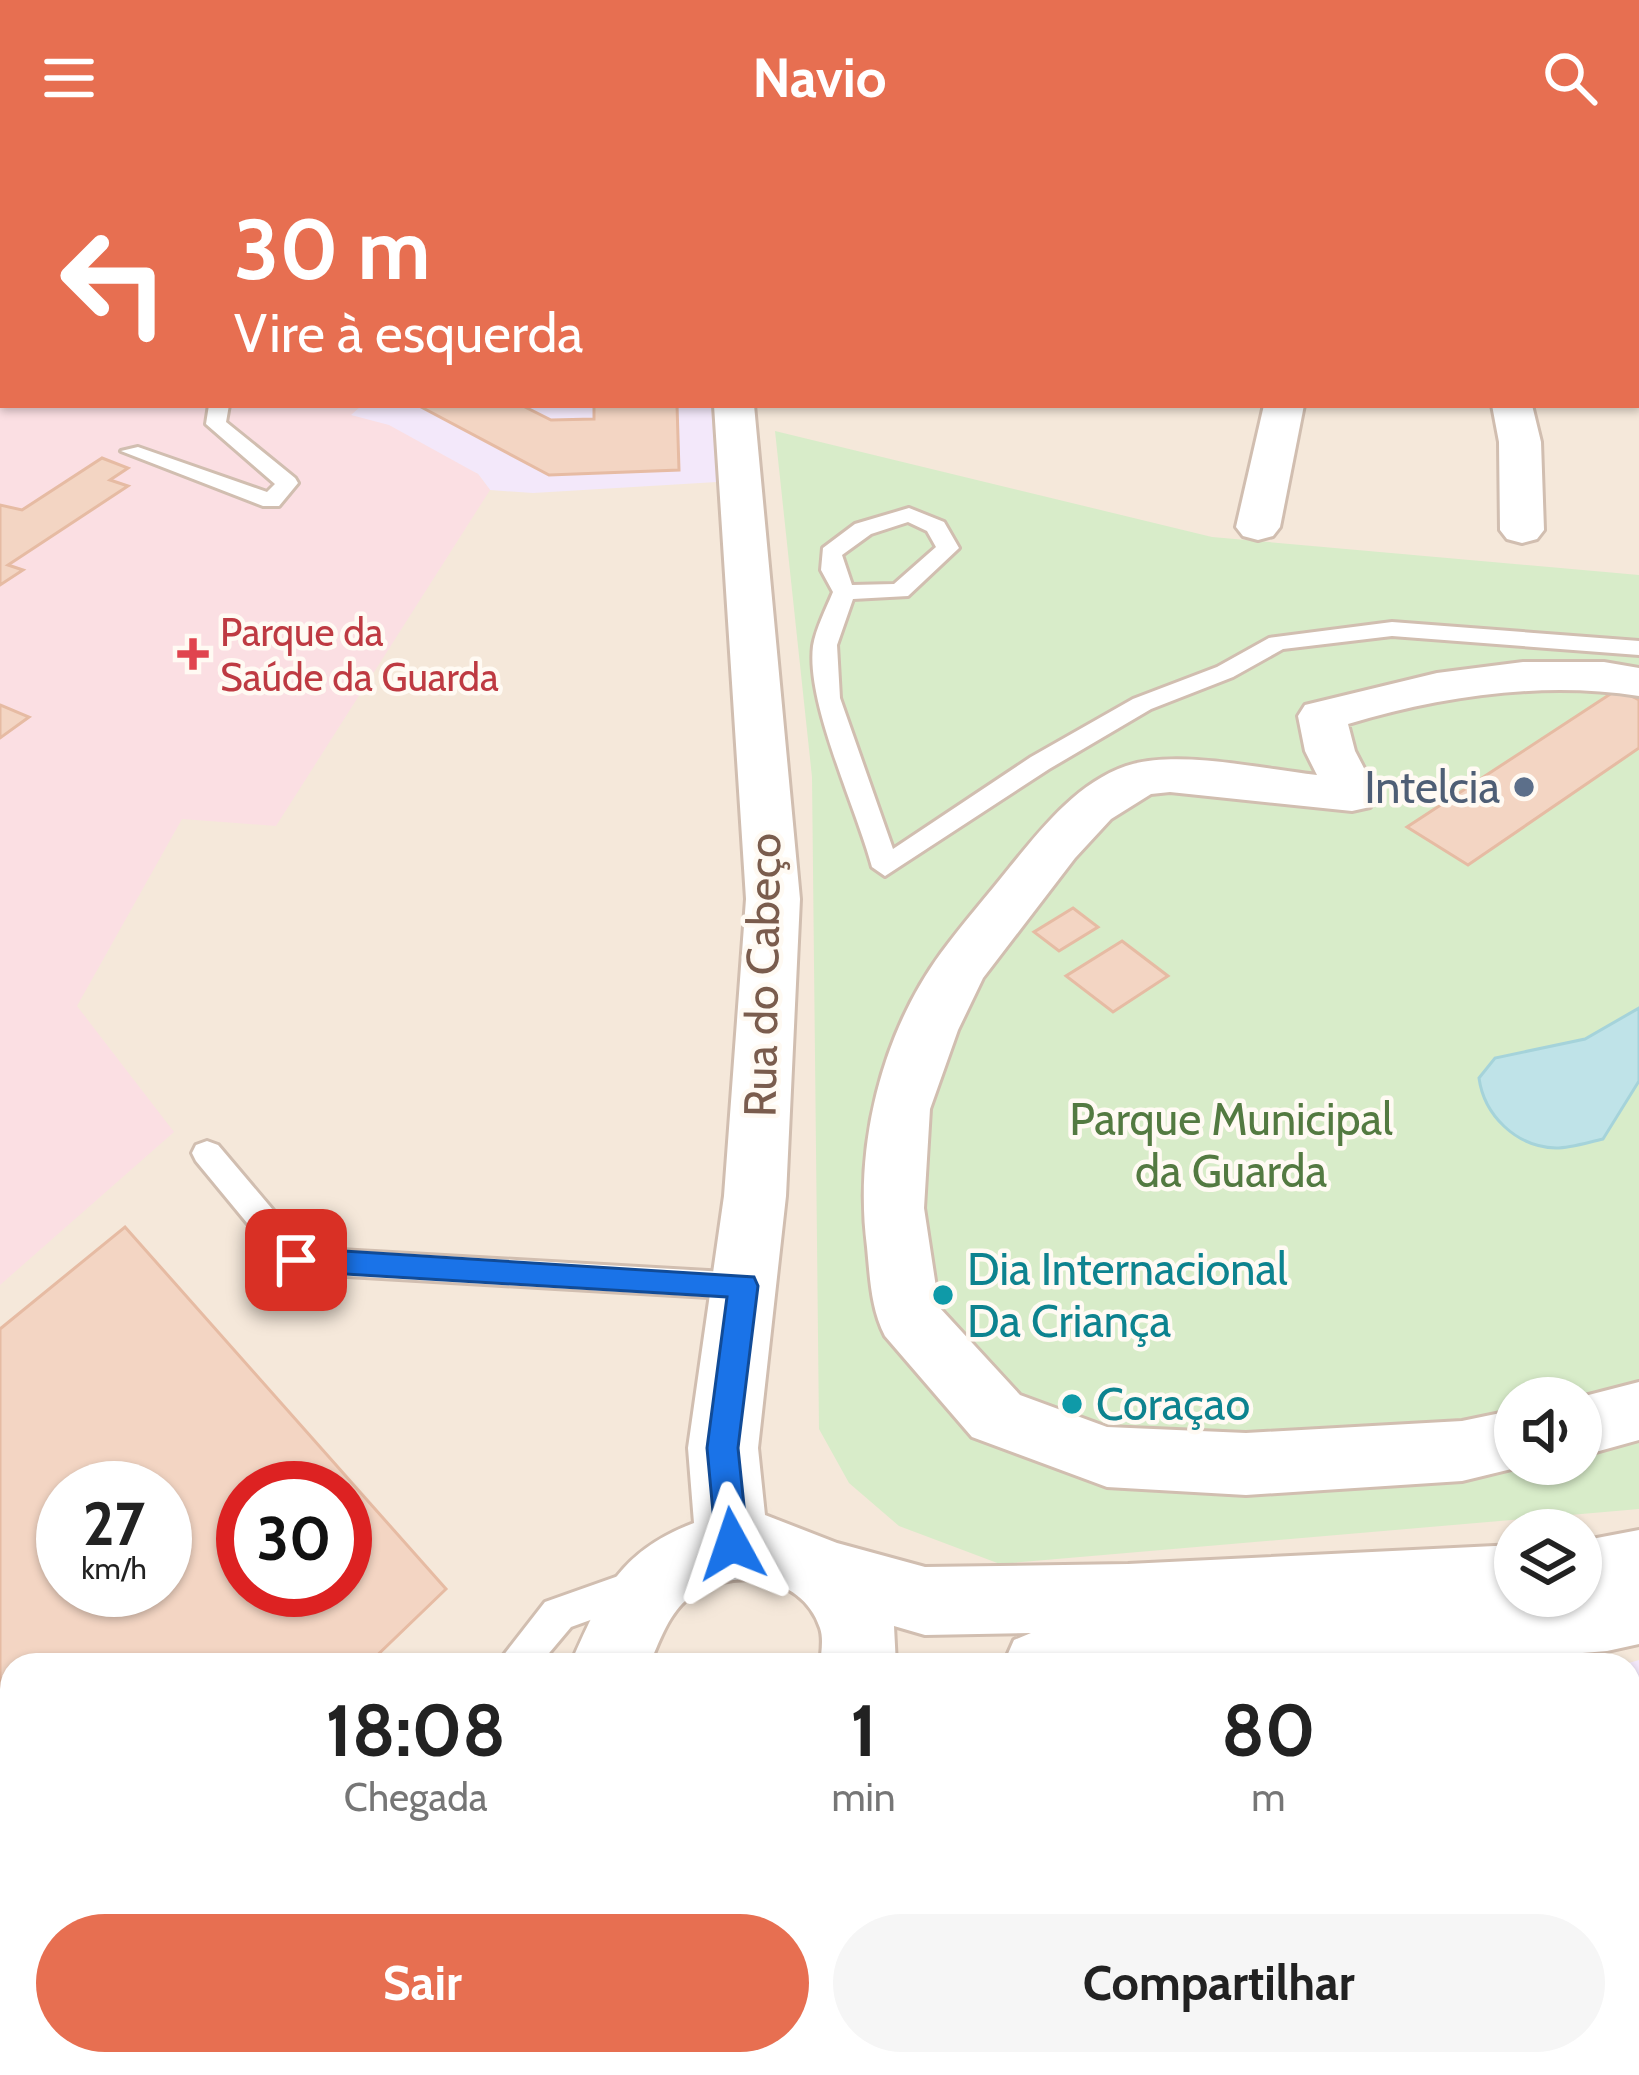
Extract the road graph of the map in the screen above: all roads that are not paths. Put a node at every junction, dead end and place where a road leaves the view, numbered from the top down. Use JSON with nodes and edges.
{"nodes":[{"id":1,"x":219,"y":408,"type":"edge"},
{"id":2,"x":734,"y":408,"type":"edge"},
{"id":3,"x":1283,"y":408,"type":"edge"},
{"id":4,"x":1513,"y":408,"type":"edge"},
{"id":5,"x":130,"y":452,"type":"dead end"},
{"id":6,"x":1258,"y":527,"type":"dead end"},
{"id":7,"x":1522,"y":530,"type":"dead end"},
{"id":8,"x":844,"y":592,"type":"junction"},
{"id":9,"x":1639,"y":648,"type":"edge"},
{"id":10,"x":1639,"y":682,"type":"edge"},
{"id":11,"x":207,"y":1153,"type":"dead end"},
{"id":12,"x":743,"y":1286,"type":"junction"},
{"id":13,"x":1639,"y":1411,"type":"edge"},
{"id":14,"x":1602,"y":1421,"type":"edge"},
{"id":15,"x":1494,"y":1444,"type":"edge"},
{"id":16,"x":732,"y":1544,"type":"junction"},
{"id":17,"x":1639,"y":1563,"type":"edge"},
{"id":18,"x":1602,"y":1570,"type":"edge"},
{"id":19,"x":827,"y":1574,"type":"junction"},
{"id":20,"x":658,"y":1579,"type":"junction"},
{"id":21,"x":1494,"y":1579,"type":"edge"},
{"id":22,"x":1639,"y":1610,"type":"edge"},
{"id":23,"x":525,"y":1653,"type":"edge"},
{"id":24,"x":621,"y":1653,"type":"edge"},
{"id":25,"x":858,"y":1653,"type":"edge"},
{"id":26,"x":1139,"y":1653,"type":"edge"}],
"edges":[{"from":1,"to":5,"type":"lane"},
{"from":2,"to":12,"type":"street","name":"Rua do Cabeço"},
{"from":3,"to":6,"type":"street"},
{"from":4,"to":7,"type":"street"},
{"from":8,"to":8,"type":"lane"},
{"from":8,"to":9,"type":"lane"},
{"from":10,"to":15,"type":"street"},
{"from":11,"to":12,"type":"lane"},
{"from":12,"to":16,"type":"street","name":"Rua do Cabeço"},
{"from":13,"to":14,"type":"street"},
{"from":16,"to":19,"type":"street"},
{"from":16,"to":20,"type":"street"},
{"from":17,"to":18,"type":"street"},
{"from":19,"to":21,"type":"street"},
{"from":19,"to":25,"type":"street"},
{"from":20,"to":23,"type":"lane"},
{"from":20,"to":24,"type":"street"},
{"from":22,"to":26,"type":"street"}]}
